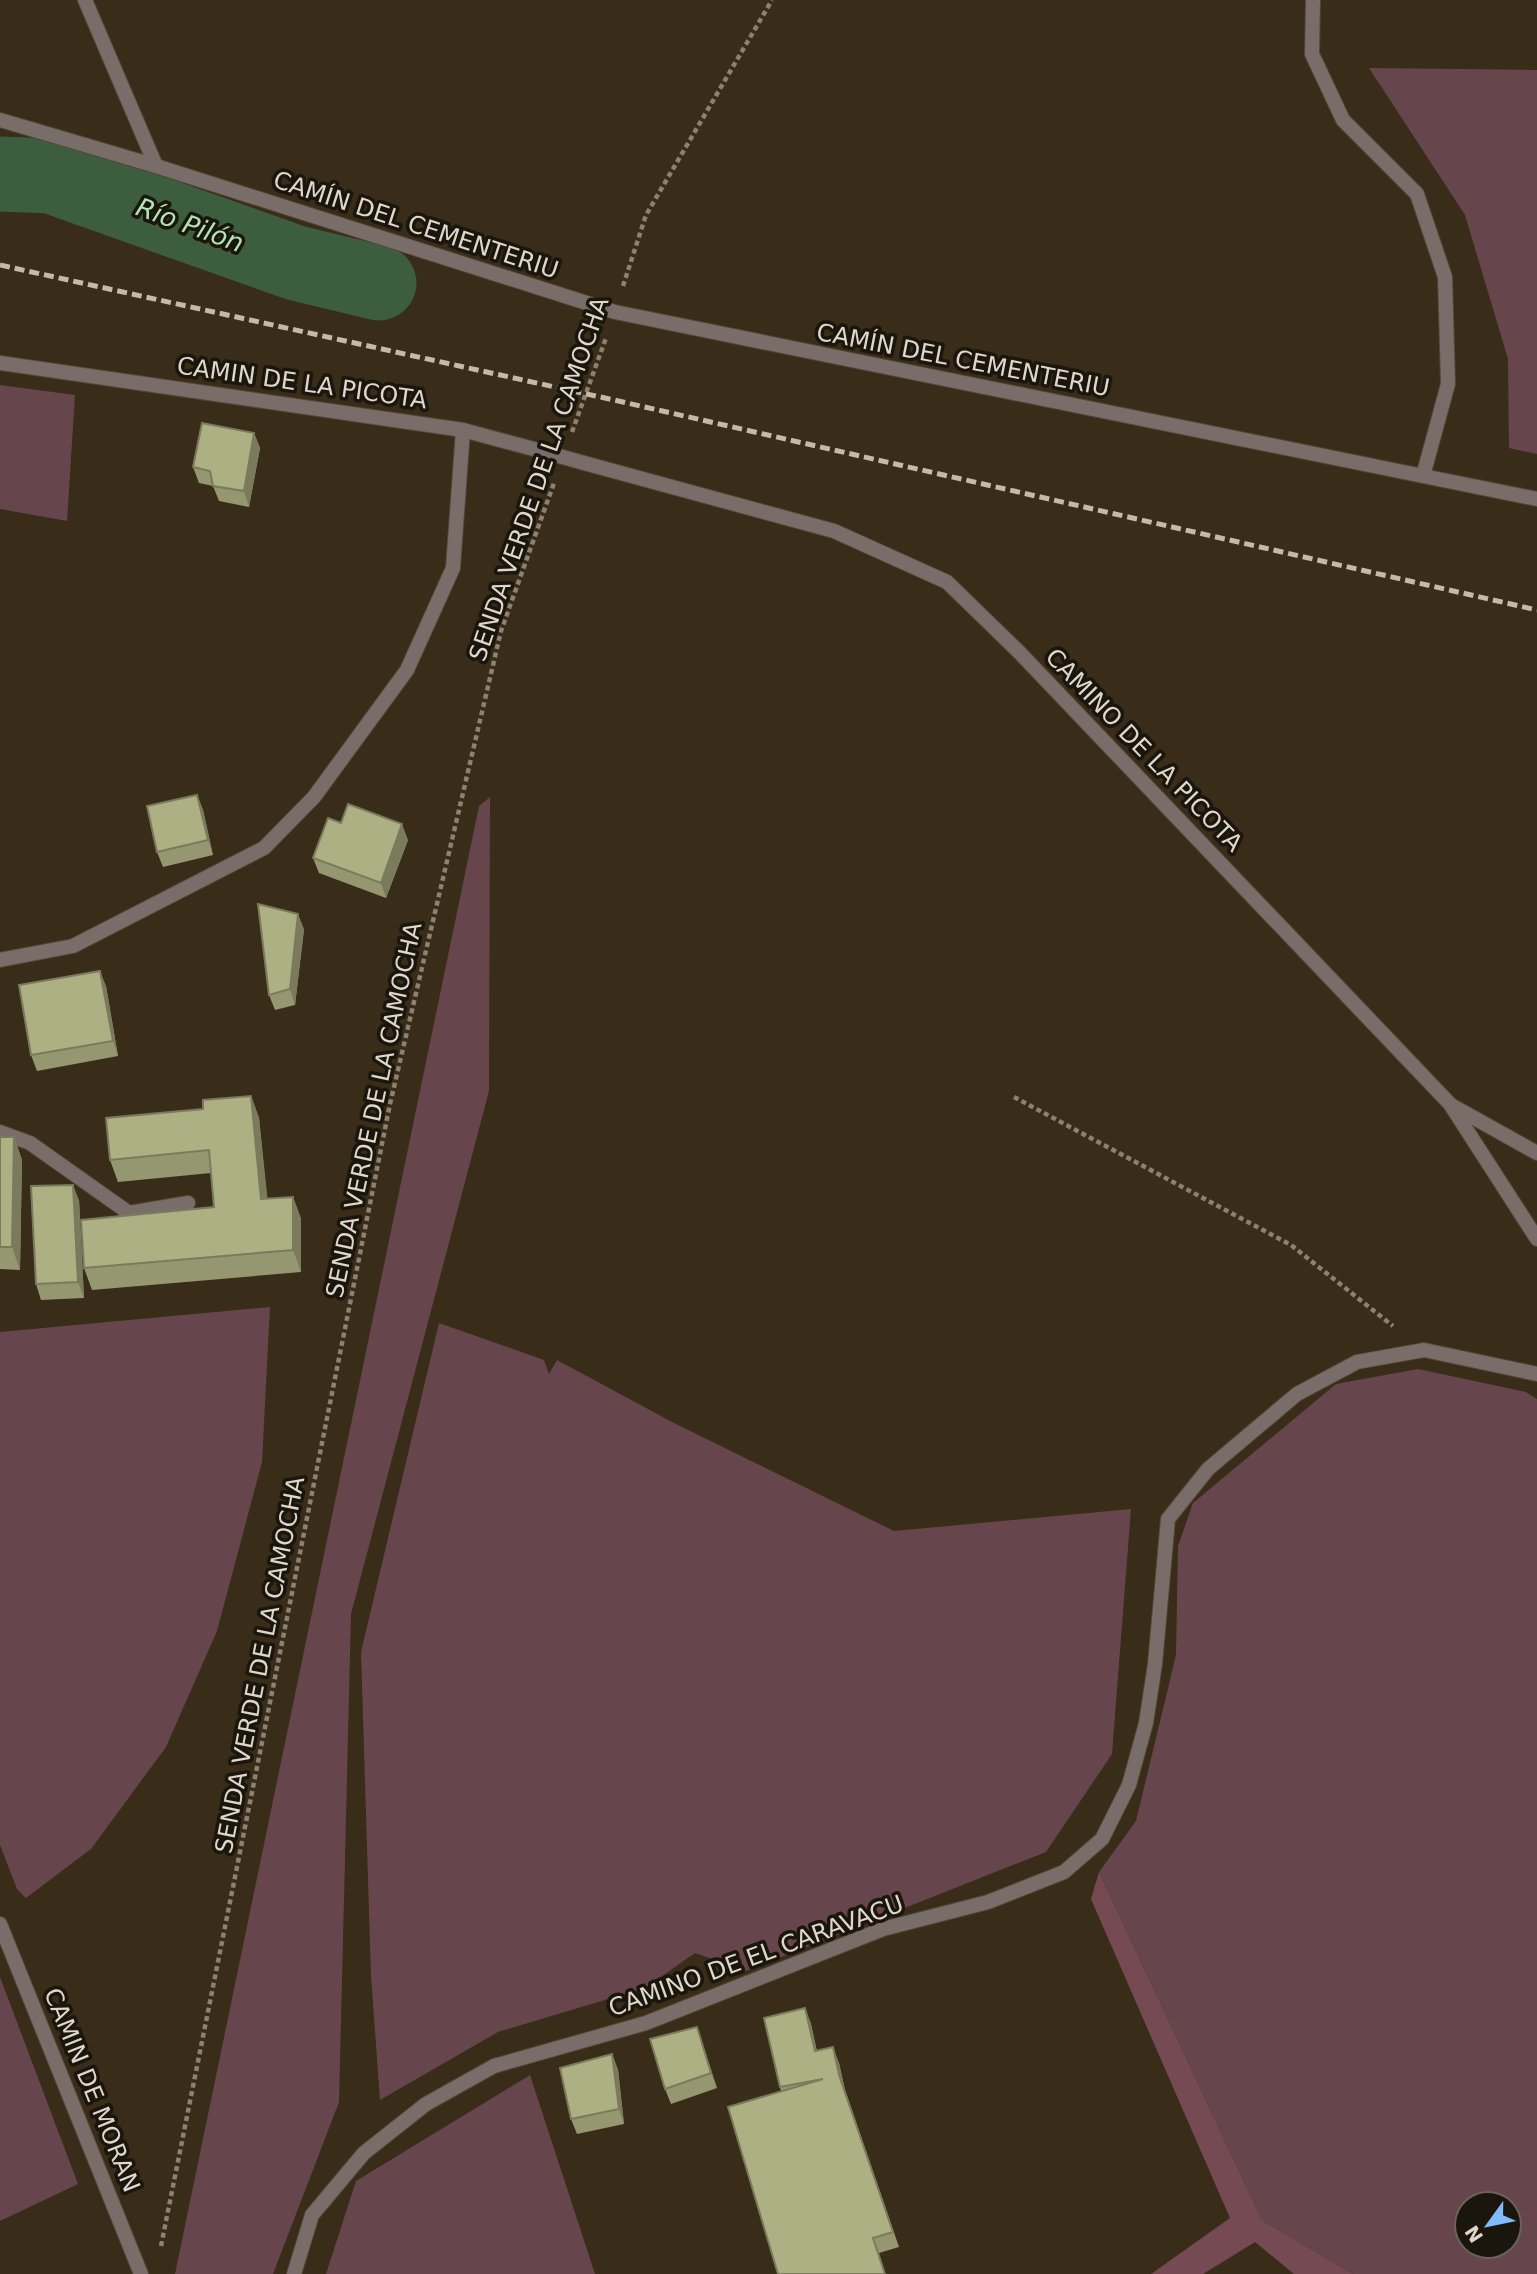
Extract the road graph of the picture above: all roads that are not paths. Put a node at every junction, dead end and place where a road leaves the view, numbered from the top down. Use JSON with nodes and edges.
{"nodes":[{"id":1,"x":85,"y":0,"type":"edge"},
{"id":2,"x":1313,"y":0,"type":"edge"},
{"id":3,"x":0,"y":120,"type":"edge"},
{"id":4,"x":156,"y":166,"type":"junction"},
{"id":5,"x":0,"y":363,"type":"edge"},
{"id":6,"x":463,"y":429,"type":"junction"},
{"id":7,"x":595,"y":466,"type":"joint"},
{"id":8,"x":1423,"y":476,"type":"junction"},
{"id":9,"x":1537,"y":499,"type":"edge"},
{"id":10,"x":0,"y":960,"type":"edge"},
{"id":11,"x":1450,"y":1104,"type":"junction"},
{"id":12,"x":0,"y":1132,"type":"edge"},
{"id":13,"x":1537,"y":1153,"type":"edge"},
{"id":14,"x":188,"y":1203,"type":"dead end"},
{"id":15,"x":1537,"y":1239,"type":"edge"},
{"id":16,"x":1537,"y":1374,"type":"edge"},
{"id":17,"x":0,"y":1924,"type":"edge"},
{"id":18,"x":141,"y":2274,"type":"edge"},
{"id":19,"x":294,"y":2274,"type":"edge"}],
"edges":[{"from":1,"to":4,"type":"street"},
{"from":2,"to":8,"type":"street"},
{"from":3,"to":4,"type":"street","name":"CAMÍN DEL CEMENTERIU"},
{"from":4,"to":8,"type":"street","name":"CAMÍN DEL CEMENTERIU"},
{"from":5,"to":6,"type":"street","name":"CAMIN DE LA PICOTA"},
{"from":6,"to":7,"type":"street","name":"CAMIN DE LA PICOTA","bridge":true},
{"from":6,"to":10,"type":"street"},
{"from":7,"to":11,"type":"street","name":"CAMINO DE LA PICOTA"},
{"from":8,"to":9,"type":"street","name":"CAMÍN DEL CEMENTERIU"},
{"from":11,"to":13,"type":"street"},
{"from":11,"to":15,"type":"street","name":"CAMINO DE LA PICOTA"},
{"from":12,"to":14,"type":"street"},
{"from":16,"to":19,"type":"street","name":"CAMINO DE EL CARAVACU"},
{"from":17,"to":18,"type":"street","name":"CAMIN DE MORAN"}]}
